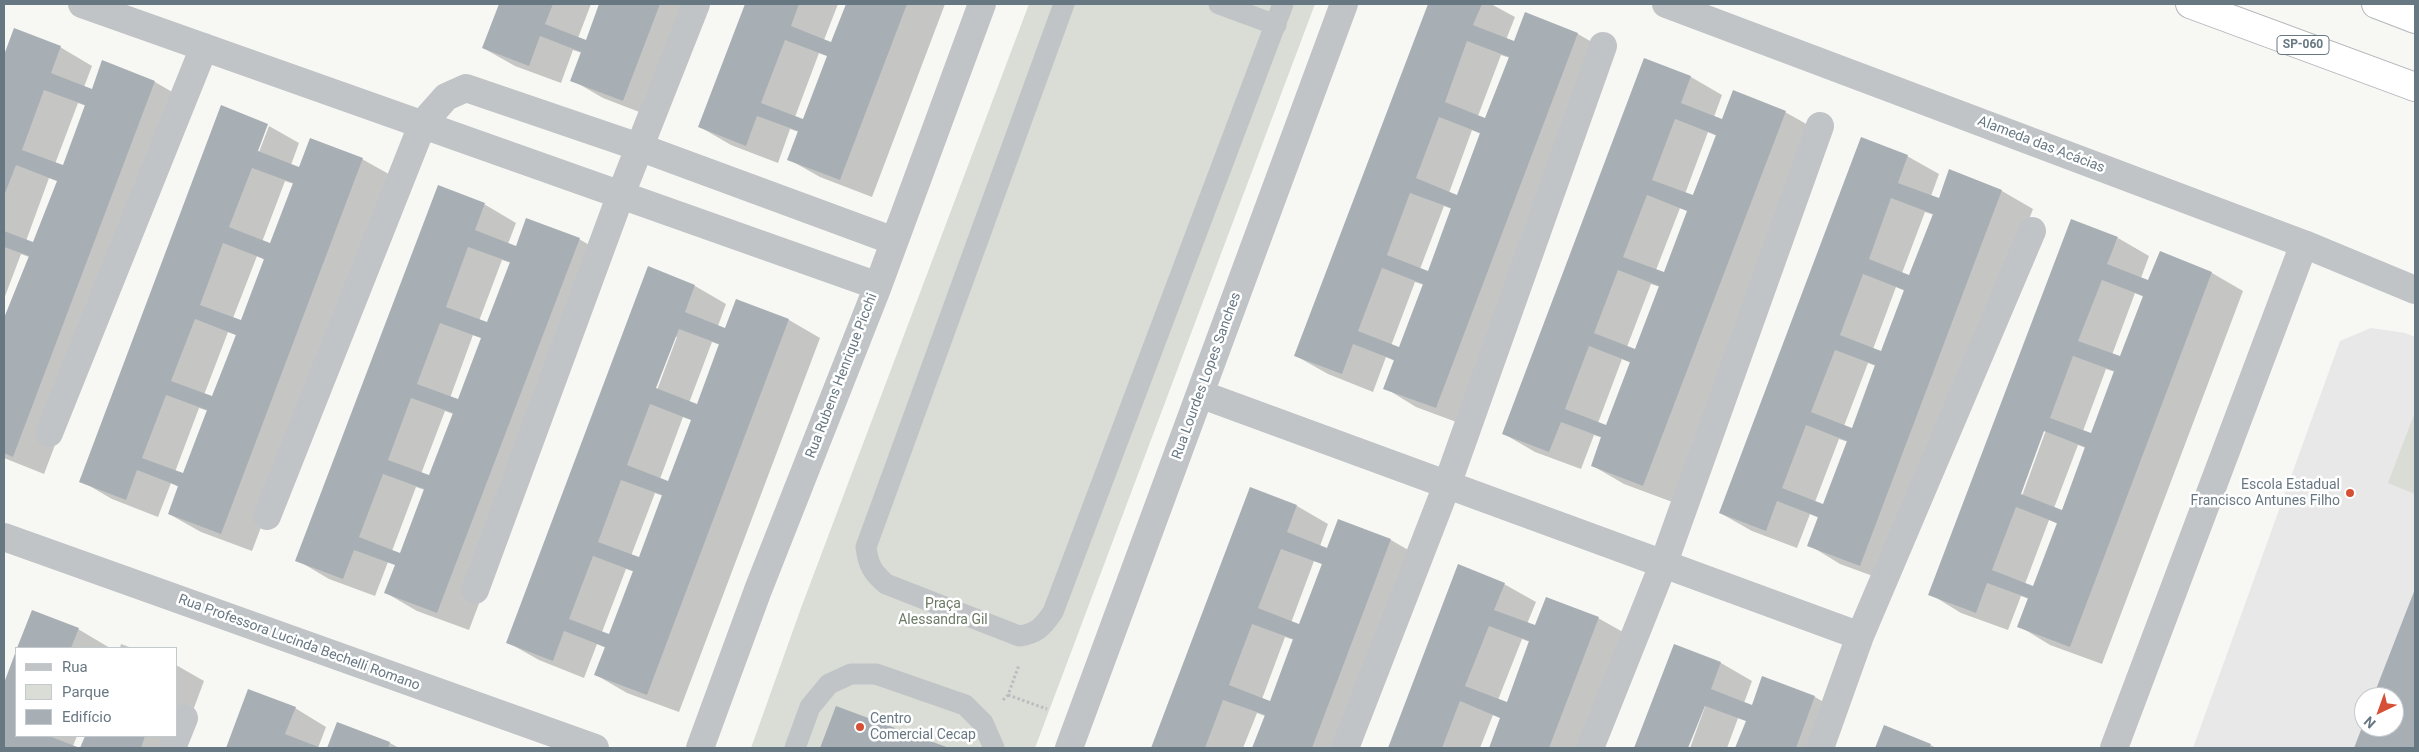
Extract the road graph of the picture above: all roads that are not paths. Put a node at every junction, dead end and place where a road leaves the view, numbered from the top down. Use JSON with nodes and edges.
{"nodes":[{"id":1,"x":82,"y":4,"type":"edge"},
{"id":2,"x":696,"y":4,"type":"edge"},
{"id":3,"x":982,"y":4,"type":"edge"},
{"id":4,"x":1064,"y":4,"type":"edge"},
{"id":5,"x":1220,"y":4,"type":"edge"},
{"id":6,"x":1284,"y":4,"type":"edge"},
{"id":7,"x":1344,"y":4,"type":"edge"},
{"id":8,"x":1666,"y":4,"type":"edge"},
{"id":9,"x":2190,"y":4,"type":"edge"},
{"id":10,"x":2376,"y":4,"type":"edge"},
{"id":11,"x":2415,"y":19,"type":"edge"},
{"id":12,"x":1276,"y":25,"type":"junction"},
{"id":13,"x":1602,"y":46,"type":"dead end"},
{"id":14,"x":204,"y":47,"type":"junction"},
{"id":15,"x":2415,"y":87,"type":"edge"},
{"id":16,"x":423,"y":123,"type":"junction"},
{"id":17,"x":1820,"y":126,"type":"dead end"},
{"id":18,"x":639,"y":148,"type":"junction"},
{"id":19,"x":621,"y":194,"type":"junction"},
{"id":20,"x":2032,"y":231,"type":"dead end"},
{"id":21,"x":894,"y":240,"type":"junction"},
{"id":22,"x":2304,"y":244,"type":"junction"},
{"id":23,"x":878,"y":286,"type":"junction"},
{"id":24,"x":2415,"y":290,"type":"edge"},
{"id":25,"x":1200,"y":394,"type":"junction"},
{"id":26,"x":49,"y":433,"type":"dead end"},
{"id":27,"x":1447,"y":485,"type":"junction"},
{"id":28,"x":267,"y":516,"type":"dead end"},
{"id":29,"x":4,"y":537,"type":"edge"},
{"id":30,"x":1663,"y":565,"type":"junction"},
{"id":31,"x":475,"y":590,"type":"dead end"},
{"id":32,"x":1860,"y":636,"type":"junction"},
{"id":33,"x":184,"y":718,"type":"dead end"},
{"id":34,"x":178,"y":733,"type":"edge"},
{"id":35,"x":595,"y":748,"type":"edge"},
{"id":36,"x":700,"y":748,"type":"edge"},
{"id":37,"x":795,"y":748,"type":"edge"},
{"id":38,"x":994,"y":748,"type":"edge"},
{"id":39,"x":1069,"y":748,"type":"edge"},
{"id":40,"x":1345,"y":748,"type":"edge"},
{"id":41,"x":1590,"y":748,"type":"edge"},
{"id":42,"x":1820,"y":748,"type":"edge"},
{"id":43,"x":2114,"y":748,"type":"edge"}],
"edges":[{"from":1,"to":14,"type":"street"},
{"from":2,"to":18,"type":"street"},
{"from":3,"to":21,"type":"street","name":"Rua Rubens Henrique Picchi"},
{"from":4,"to":12,"type":"lane"},
{"from":5,"to":12,"type":"lane"},
{"from":6,"to":12,"type":"lane"},
{"from":7,"to":25,"type":"street","name":"Rua Lourdes Lopes Sanches"},
{"from":8,"to":22,"type":"street","name":"Alameda das Acácias"},
{"from":9,"to":15,"type":"highway","number":"SP-060"},
{"from":10,"to":11,"type":"highway"},
{"from":13,"to":27,"type":"street"},
{"from":14,"to":16,"type":"street"},
{"from":14,"to":26,"type":"street"},
{"from":16,"to":18,"type":"street"},
{"from":16,"to":19,"type":"street"},
{"from":16,"to":28,"type":"street"},
{"from":17,"to":30,"type":"street"},
{"from":18,"to":19,"type":"street"},
{"from":18,"to":21,"type":"street"},
{"from":19,"to":23,"type":"street"},
{"from":19,"to":31,"type":"street"},
{"from":20,"to":32,"type":"street"},
{"from":21,"to":23,"type":"street","name":"Rua Rubens Henrique Picchi"},
{"from":22,"to":24,"type":"street","name":"Alameda das Acácias"},
{"from":22,"to":43,"type":"street"},
{"from":23,"to":36,"type":"street","name":"Rua Rubens Henrique Picchi"},
{"from":25,"to":27,"type":"street"},
{"from":25,"to":39,"type":"street","name":"Rua Lourdes Lopes Sanches"},
{"from":27,"to":30,"type":"street"},
{"from":27,"to":40,"type":"street"},
{"from":29,"to":35,"type":"street","name":"Rua Professora Lucinda Bechelli Romano"},
{"from":30,"to":32,"type":"street"},
{"from":30,"to":41,"type":"street"},
{"from":32,"to":42,"type":"street"},
{"from":33,"to":34,"type":"street"},
{"from":37,"to":38,"type":"lane"}]}
